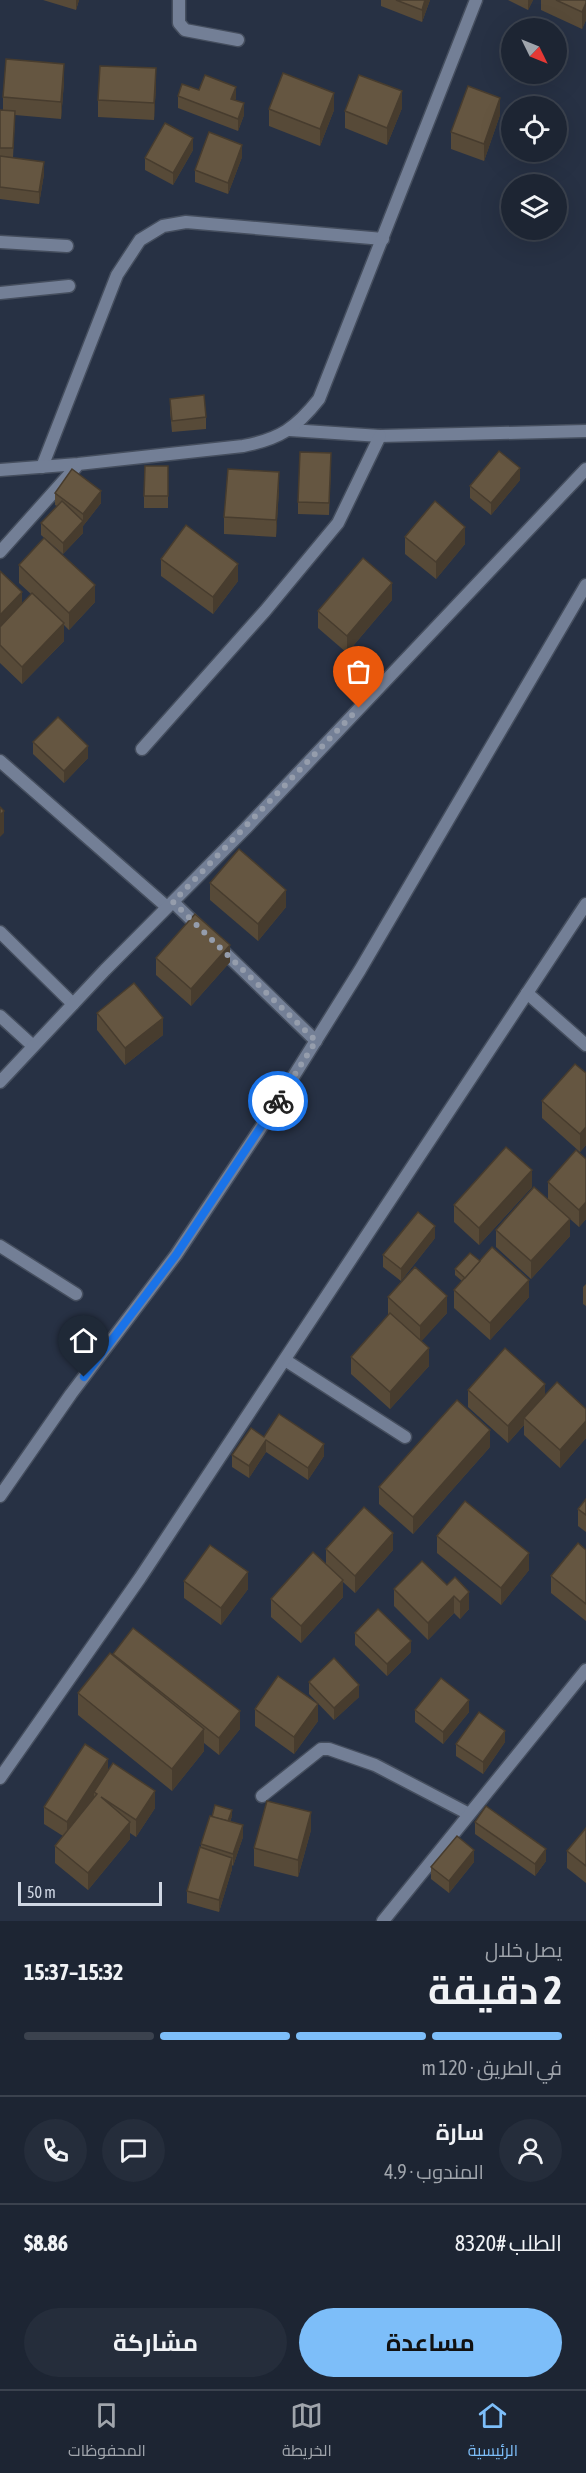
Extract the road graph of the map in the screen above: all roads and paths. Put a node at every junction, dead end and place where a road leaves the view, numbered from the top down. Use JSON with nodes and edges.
{"nodes":[{"id":1,"x":179,"y":0,"type":"edge"},
{"id":2,"x":476,"y":0,"type":"edge"},
{"id":3,"x":238,"y":40,"type":"dead end"},
{"id":4,"x":383,"y":239,"type":"junction"},
{"id":5,"x":0,"y":242,"type":"edge"},
{"id":6,"x":68,"y":246,"type":"dead end"},
{"id":7,"x":69,"y":286,"type":"dead end"},
{"id":8,"x":0,"y":293,"type":"edge"},
{"id":9,"x":290,"y":430,"type":"junction"},
{"id":10,"x":586,"y":431,"type":"edge"},
{"id":11,"x":380,"y":436,"type":"junction"},
{"id":12,"x":78,"y":464,"type":"junction"},
{"id":13,"x":42,"y":467,"type":"junction"},
{"id":14,"x":586,"y":468,"type":"edge"},
{"id":15,"x":0,"y":470,"type":"edge"},
{"id":16,"x":0,"y":552,"type":"edge"},
{"id":17,"x":586,"y":585,"type":"edge"},
{"id":18,"x":142,"y":749,"type":"dead end"},
{"id":19,"x":0,"y":761,"type":"edge"},
{"id":20,"x":170,"y":904,"type":"junction"},
{"id":21,"x":586,"y":904,"type":"edge"},
{"id":22,"x":0,"y":932,"type":"edge"},
{"id":23,"x":527,"y":993,"type":"junction"},
{"id":24,"x":73,"y":1004,"type":"junction"},
{"id":25,"x":0,"y":1016,"type":"edge"},
{"id":26,"x":316,"y":1041,"type":"junction"},
{"id":27,"x":586,"y":1045,"type":"edge"},
{"id":28,"x":33,"y":1047,"type":"junction"},
{"id":29,"x":0,"y":1082,"type":"edge"},
{"id":30,"x":0,"y":1246,"type":"edge"},
{"id":31,"x":76,"y":1294,"type":"dead end"},
{"id":32,"x":285,"y":1360,"type":"junction"},
{"id":33,"x":405,"y":1437,"type":"dead end"},
{"id":34,"x":0,"y":1496,"type":"edge"},
{"id":35,"x":586,"y":1670,"type":"edge"},
{"id":36,"x":0,"y":1778,"type":"edge"},
{"id":37,"x":262,"y":1796,"type":"dead end"},
{"id":38,"x":470,"y":1814,"type":"junction"},
{"id":39,"x":383,"y":1921,"type":"edge"}],
"edges":[{"from":1,"to":3,"type":"street"},
{"from":2,"to":4,"type":"street"},
{"from":4,"to":9,"type":"street"},
{"from":4,"to":13,"type":"street"},
{"from":5,"to":6,"type":"street"},
{"from":7,"to":8,"type":"street"},
{"from":9,"to":11,"type":"street"},
{"from":9,"to":12,"type":"street"},
{"from":10,"to":11,"type":"street"},
{"from":11,"to":18,"type":"street"},
{"from":12,"to":13,"type":"street"},
{"from":12,"to":16,"type":"street"},
{"from":13,"to":15,"type":"street"},
{"from":14,"to":20,"type":"street"},
{"from":17,"to":26,"type":"street"},
{"from":19,"to":20,"type":"street"},
{"from":20,"to":24,"type":"street"},
{"from":20,"to":26,"type":"street"},
{"from":21,"to":23,"type":"street"},
{"from":22,"to":24,"type":"street"},
{"from":23,"to":27,"type":"street"},
{"from":23,"to":32,"type":"street"},
{"from":24,"to":28,"type":"street"},
{"from":25,"to":28,"type":"street"},
{"from":26,"to":34,"type":"street"},
{"from":28,"to":29,"type":"street"},
{"from":30,"to":31,"type":"street"},
{"from":32,"to":33,"type":"street"},
{"from":32,"to":36,"type":"street"},
{"from":35,"to":38,"type":"street"},
{"from":37,"to":38,"type":"street"},
{"from":38,"to":39,"type":"street"}]}
